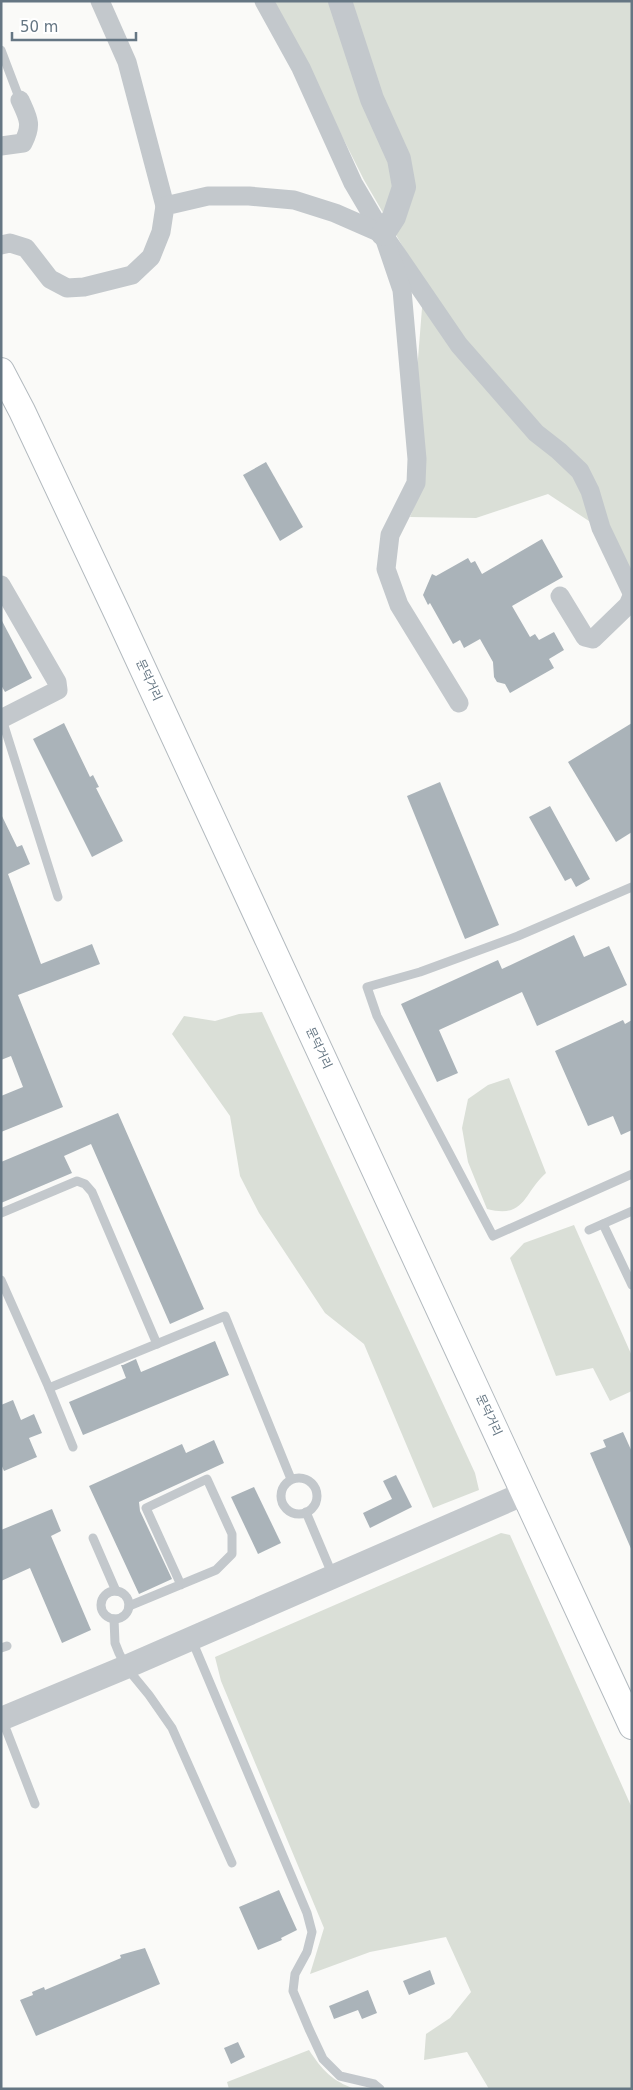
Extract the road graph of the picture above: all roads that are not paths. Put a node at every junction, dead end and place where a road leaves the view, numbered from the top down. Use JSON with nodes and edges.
{"nodes":[{"id":1,"x":100,"y":1,"type":"edge"},
{"id":2,"x":264,"y":1,"type":"edge"},
{"id":3,"x":340,"y":1,"type":"edge"},
{"id":4,"x":1,"y":50,"type":"edge"},
{"id":5,"x":20,"y":100,"type":"joint"},
{"id":6,"x":1,"y":146,"type":"edge"},
{"id":7,"x":165,"y":206,"type":"junction"},
{"id":8,"x":383,"y":234,"type":"junction"},
{"id":9,"x":1,"y":245,"type":"edge"},
{"id":10,"x":1,"y":371,"type":"edge"},
{"id":11,"x":1,"y":585,"type":"edge"},
{"id":12,"x":632,"y":594,"type":"edge"},
{"id":13,"x":560,"y":596,"type":"dead end"},
{"id":14,"x":459,"y":703,"type":"dead end"},
{"id":15,"x":2,"y":717,"type":"edge"},
{"id":16,"x":632,"y":887,"type":"edge"},
{"id":17,"x":58,"y":897,"type":"dead end"},
{"id":18,"x":632,"y":1174,"type":"edge"},
{"id":19,"x":632,"y":1211,"type":"edge"},
{"id":20,"x":1,"y":1213,"type":"edge"},
{"id":21,"x":603,"y":1224,"type":"junction"},
{"id":22,"x":589,"y":1230,"type":"dead end"},
{"id":23,"x":1,"y":1280,"type":"edge"},
{"id":24,"x":632,"y":1285,"type":"edge"},
{"id":25,"x":157,"y":1344,"type":"junction"},
{"id":26,"x":49,"y":1388,"type":"junction"},
{"id":27,"x":73,"y":1447,"type":"dead end"},
{"id":28,"x":291,"y":1479,"type":"junction"},
{"id":29,"x":525,"y":1493,"type":"junction"},
{"id":30,"x":306,"y":1512,"type":"junction"},
{"id":31,"x":93,"y":1538,"type":"dead end"},
{"id":32,"x":333,"y":1576,"type":"junction"},
{"id":33,"x":181,"y":1585,"type":"junction"},
{"id":34,"x":116,"y":1591,"type":"junction"},
{"id":35,"x":129,"y":1606,"type":"junction"},
{"id":36,"x":114,"y":1619,"type":"junction"},
{"id":37,"x":191,"y":1638,"type":"junction"},
{"id":38,"x":126,"y":1667,"type":"junction"},
{"id":39,"x":2,"y":1719,"type":"edge"},
{"id":40,"x":632,"y":1726,"type":"edge"},
{"id":41,"x":34,"y":1804,"type":"dead end"},
{"id":42,"x":232,"y":1863,"type":"dead end"},
{"id":43,"x":380,"y":2089,"type":"edge"}],
"edges":[{"from":1,"to":7,"type":"street"},
{"from":2,"to":8,"type":"street"},
{"from":3,"to":8,"type":"street"},
{"from":4,"to":5,"type":"lane"},
{"from":5,"to":6,"type":"street"},
{"from":7,"to":8,"type":"street"},
{"from":7,"to":9,"type":"street"},
{"from":8,"to":12,"type":"street"},
{"from":8,"to":14,"type":"street"},
{"from":10,"to":29,"type":"main road","name":"문덕거리"},
{"from":11,"to":15,"type":"street"},
{"from":12,"to":13,"type":"street"},
{"from":15,"to":17,"type":"lane"},
{"from":16,"to":18,"type":"lane"},
{"from":19,"to":21,"type":"lane"},
{"from":20,"to":25,"type":"lane"},
{"from":21,"to":22,"type":"lane"},
{"from":21,"to":24,"type":"lane"},
{"from":23,"to":26,"type":"lane"},
{"from":25,"to":26,"type":"lane"},
{"from":25,"to":28,"type":"lane"},
{"from":26,"to":27,"type":"lane"},
{"from":28,"to":30,"type":"lane"},
{"from":28,"to":30,"type":"lane"},
{"from":29,"to":32,"type":"street"},
{"from":29,"to":40,"type":"main road","name":"문덕거리"},
{"from":30,"to":32,"type":"lane"},
{"from":31,"to":34,"type":"lane"},
{"from":32,"to":37,"type":"street"},
{"from":33,"to":33,"type":"lane"},
{"from":33,"to":35,"type":"lane"},
{"from":34,"to":35,"type":"lane"},
{"from":34,"to":36,"type":"lane"},
{"from":35,"to":36,"type":"lane"},
{"from":36,"to":38,"type":"lane"},
{"from":37,"to":38,"type":"street"},
{"from":37,"to":43,"type":"lane"},
{"from":38,"to":39,"type":"street"},
{"from":38,"to":42,"type":"lane"},
{"from":39,"to":41,"type":"lane"}]}
